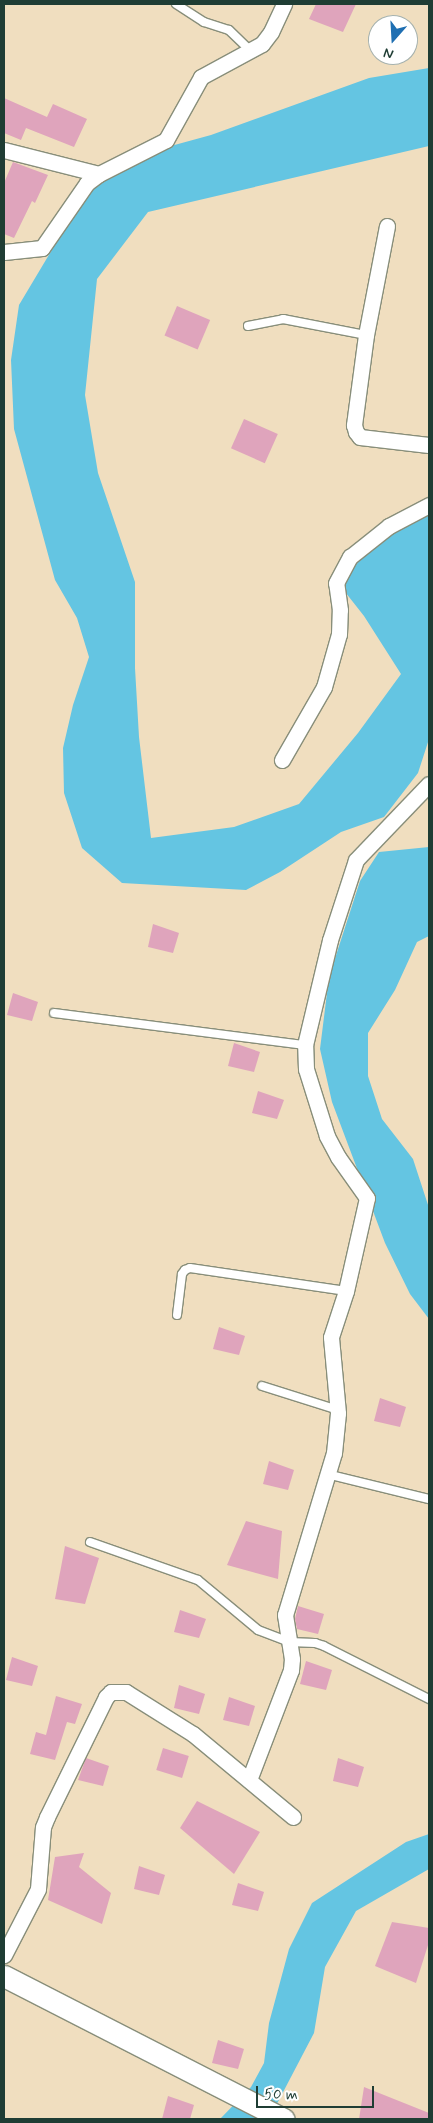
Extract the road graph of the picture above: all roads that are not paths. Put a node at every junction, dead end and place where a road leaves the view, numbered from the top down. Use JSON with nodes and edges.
{"nodes":[{"id":1,"x":176,"y":4,"type":"edge"},
{"id":2,"x":284,"y":4,"type":"edge"},
{"id":3,"x":250,"y":50,"type":"junction"},
{"id":4,"x":4,"y":150,"type":"edge"},
{"id":5,"x":99,"y":174,"type":"junction"},
{"id":6,"x":387,"y":226,"type":"dead end"},
{"id":7,"x":4,"y":252,"type":"edge"},
{"id":8,"x":248,"y":326,"type":"dead end"},
{"id":9,"x":366,"y":335,"type":"junction"},
{"id":10,"x":429,"y":445,"type":"edge"},
{"id":11,"x":429,"y":505,"type":"edge"},
{"id":12,"x":282,"y":760,"type":"dead end"},
{"id":13,"x":429,"y":784,"type":"edge"},
{"id":14,"x":54,"y":1013,"type":"dead end"},
{"id":15,"x":305,"y":1045,"type":"junction"},
{"id":16,"x":346,"y":1291,"type":"junction"},
{"id":17,"x":177,"y":1315,"type":"dead end"},
{"id":18,"x":262,"y":1386,"type":"dead end"},
{"id":19,"x":338,"y":1410,"type":"junction"},
{"id":20,"x":327,"y":1474,"type":"junction"},
{"id":21,"x":429,"y":1499,"type":"edge"},
{"id":22,"x":90,"y":1542,"type":"dead end"},
{"id":23,"x":289,"y":1642,"type":"junction"},
{"id":24,"x":429,"y":1698,"type":"edge"},
{"id":25,"x":249,"y":1780,"type":"junction"},
{"id":26,"x":293,"y":1817,"type":"dead end"},
{"id":27,"x":4,"y":1955,"type":"edge"},
{"id":28,"x":4,"y":1976,"type":"edge"},
{"id":29,"x":284,"y":2119,"type":"edge"}],
"edges":[{"from":1,"to":3,"type":"lane"},
{"from":2,"to":3,"type":"street"},
{"from":3,"to":5,"type":"street"},
{"from":4,"to":5,"type":"street"},
{"from":5,"to":7,"type":"street"},
{"from":6,"to":9,"type":"street"},
{"from":8,"to":9,"type":"lane"},
{"from":9,"to":10,"type":"street"},
{"from":11,"to":12,"type":"street"},
{"from":13,"to":15,"type":"street"},
{"from":14,"to":15,"type":"lane"},
{"from":15,"to":16,"type":"street"},
{"from":16,"to":17,"type":"lane"},
{"from":16,"to":19,"type":"street"},
{"from":18,"to":19,"type":"lane"},
{"from":19,"to":20,"type":"street"},
{"from":20,"to":21,"type":"lane"},
{"from":20,"to":23,"type":"street"},
{"from":22,"to":23,"type":"lane"},
{"from":23,"to":24,"type":"lane"},
{"from":23,"to":25,"type":"street"},
{"from":25,"to":26,"type":"street"},
{"from":25,"to":27,"type":"street"},
{"from":28,"to":29,"type":"street"}]}
